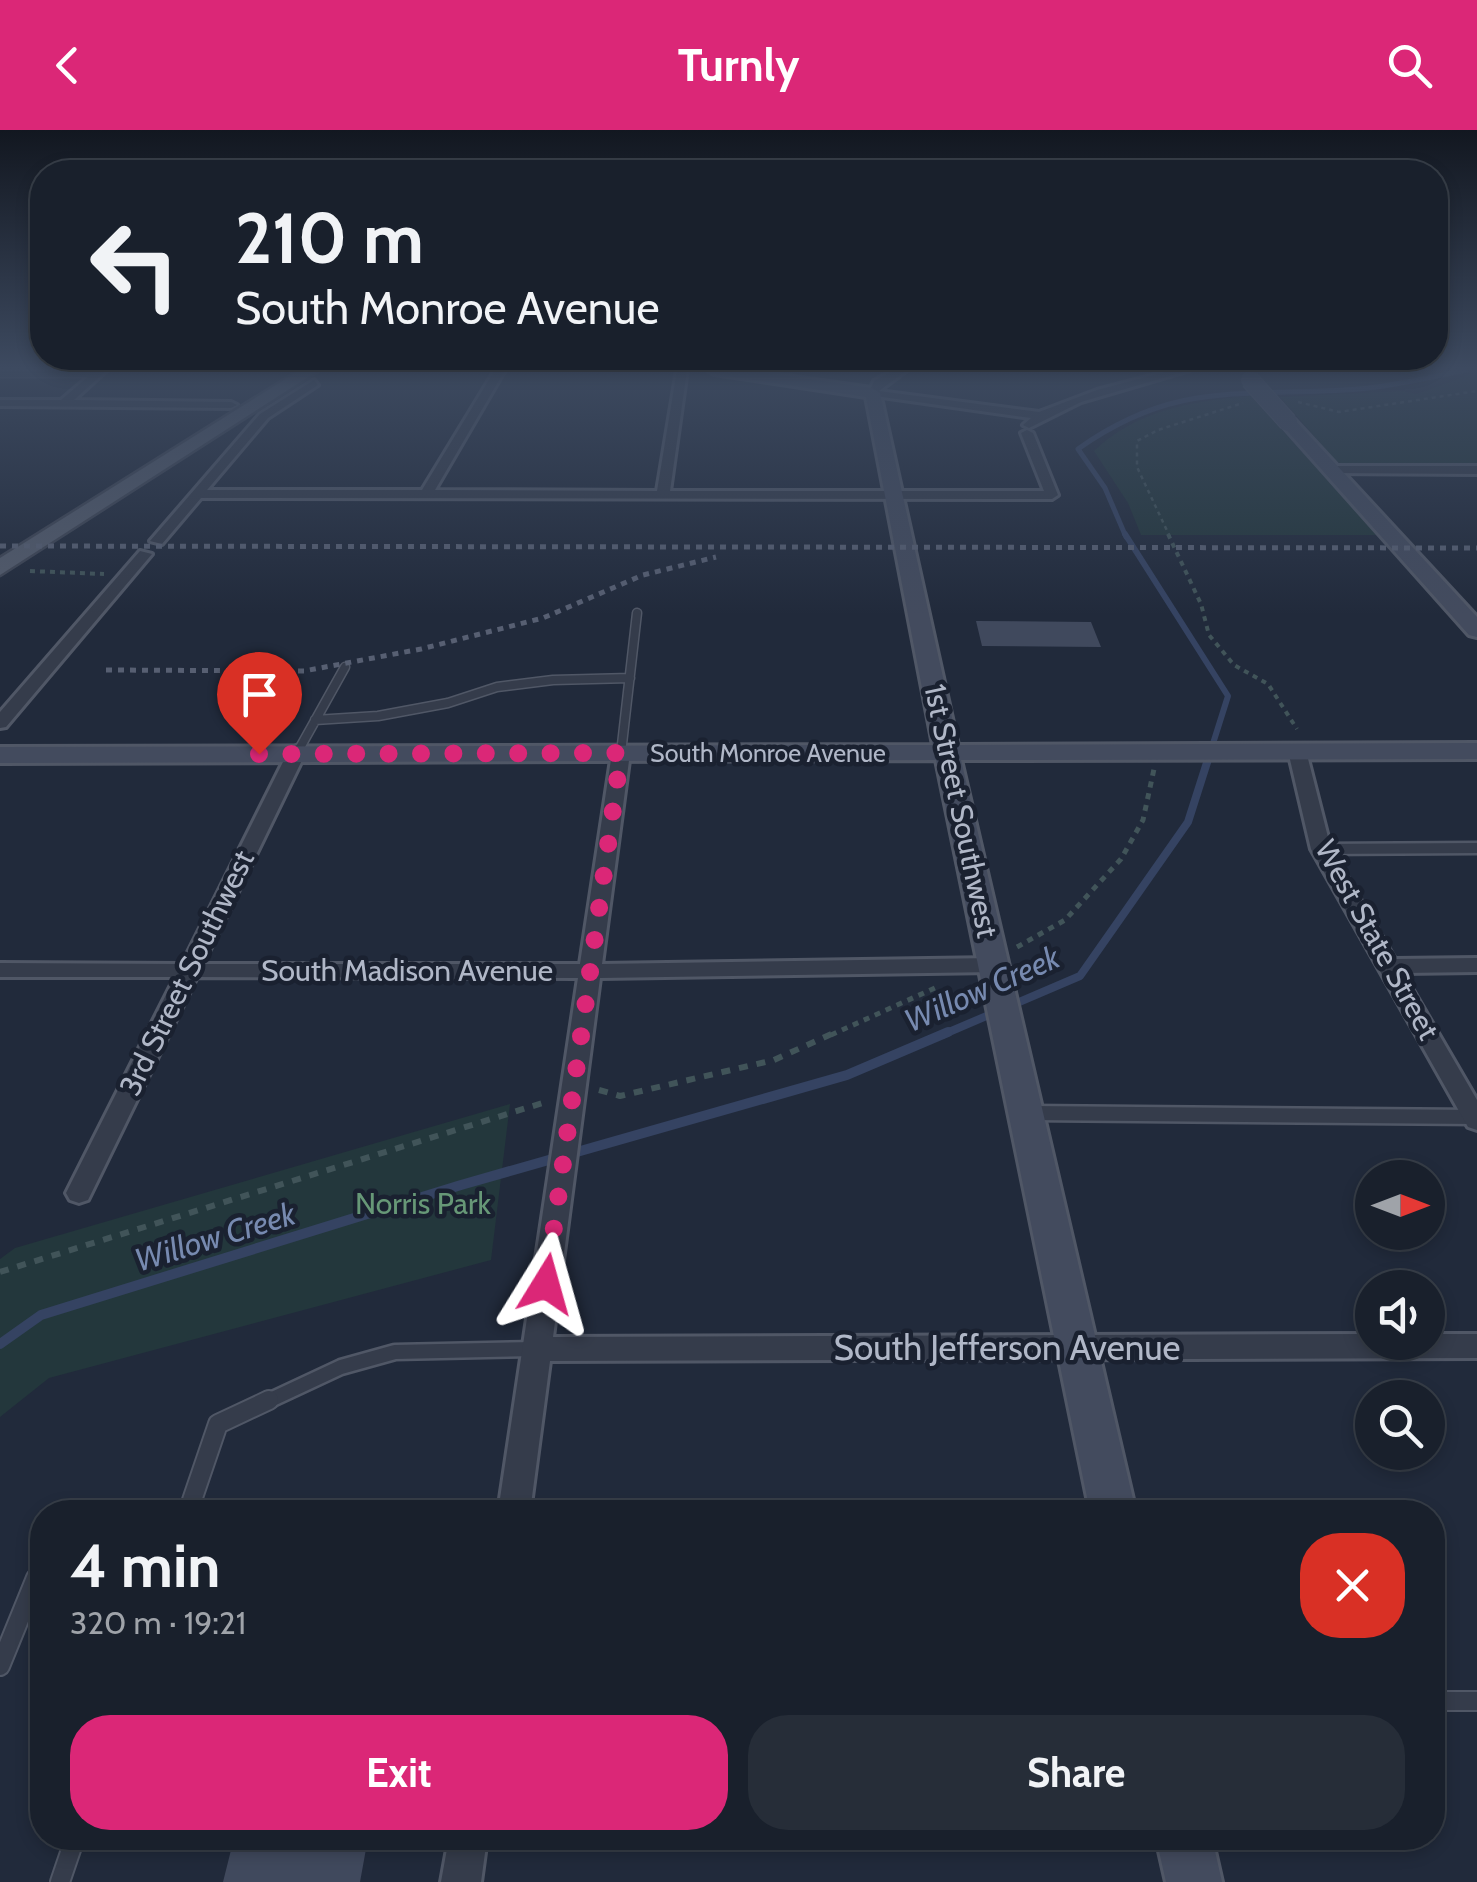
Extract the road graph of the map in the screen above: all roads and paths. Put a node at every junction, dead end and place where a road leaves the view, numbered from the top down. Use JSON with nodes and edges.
{"nodes":[{"id":1,"x":161,"y":452,"type":"edge"},
{"id":2,"x":193,"y":452,"type":"edge"},
{"id":3,"x":234,"y":452,"type":"edge"},
{"id":4,"x":451,"y":452,"type":"edge"},
{"id":5,"x":670,"y":452,"type":"edge"},
{"id":6,"x":886,"y":452,"type":"edge"},
{"id":7,"x":1035,"y":452,"type":"edge"},
{"id":8,"x":1137,"y":452,"type":"edge"},
{"id":9,"x":1315,"y":452,"type":"edge"},
{"id":10,"x":1332,"y":470,"type":"junction"},
{"id":11,"x":1477,"y":470,"type":"edge"},
{"id":12,"x":427,"y":493,"type":"junction"},
{"id":13,"x":198,"y":494,"type":"junction"},
{"id":14,"x":663,"y":494,"type":"junction"},
{"id":15,"x":895,"y":494,"type":"junction"},
{"id":16,"x":157,"y":542,"type":"dead end"},
{"id":17,"x":0,"y":549,"type":"edge"},
{"id":18,"x":146,"y":554,"type":"dead end"},
{"id":19,"x":8,"y":569,"type":"edge"},
{"id":20,"x":127,"y":576,"type":"junction"},
{"id":21,"x":637,"y":612,"type":"dead end"},
{"id":22,"x":1477,"y":630,"type":"edge"},
{"id":23,"x":344,"y":668,"type":"dead end"},
{"id":24,"x":630,"y":678,"type":"junction"},
{"id":25,"x":315,"y":720,"type":"junction"},
{"id":26,"x":0,"y":723,"type":"edge"},
{"id":27,"x":1293,"y":747,"type":"junction"},
{"id":28,"x":1477,"y":750,"type":"edge"},
{"id":29,"x":1164,"y":751,"type":"junction"},
{"id":30,"x":947,"y":752,"type":"junction"},
{"id":31,"x":621,"y":753,"type":"junction"},
{"id":32,"x":296,"y":754,"type":"junction"},
{"id":33,"x":0,"y":755,"type":"edge"},
{"id":34,"x":1321,"y":848,"type":"junction"},
{"id":35,"x":1477,"y":848,"type":"edge"},
{"id":36,"x":1477,"y":965,"type":"edge"},
{"id":37,"x":1390,"y":966,"type":"junction"},
{"id":38,"x":994,"y":969,"type":"junction"},
{"id":39,"x":0,"y":970,"type":"edge"},
{"id":40,"x":188,"y":970,"type":"junction"},
{"id":41,"x":591,"y":971,"type":"junction"},
{"id":42,"x":571,"y":1105,"type":"junction"},
{"id":43,"x":1026,"y":1113,"type":"junction"},
{"id":44,"x":1476,"y":1118,"type":"edge"},
{"id":45,"x":79,"y":1193,"type":"dead end"},
{"id":46,"x":0,"y":1272,"type":"edge"},
{"id":47,"x":1477,"y":1346,"type":"edge"},
{"id":48,"x":1077,"y":1348,"type":"junction"},
{"id":49,"x":536,"y":1349,"type":"junction"},
{"id":50,"x":192,"y":1500,"type":"edge"},
{"id":51,"x":516,"y":1500,"type":"edge"},
{"id":52,"x":1110,"y":1500,"type":"edge"},
{"id":53,"x":30,"y":1593,"type":"edge"},
{"id":54,"x":0,"y":1666,"type":"edge"},
{"id":55,"x":1477,"y":1701,"type":"edge"},
{"id":56,"x":1445,"y":1702,"type":"edge"},
{"id":57,"x":71,"y":1850,"type":"edge"},
{"id":58,"x":466,"y":1850,"type":"edge"},
{"id":59,"x":1187,"y":1850,"type":"edge"},
{"id":60,"x":60,"y":1882,"type":"edge"},
{"id":61,"x":461,"y":1882,"type":"edge"},
{"id":62,"x":1194,"y":1882,"type":"edge"}],
"edges":[{"from":1,"to":17,"type":"main road"},
{"from":2,"to":19,"type":"main road"},
{"from":3,"to":13,"type":"street"},
{"from":4,"to":12,"type":"street"},
{"from":5,"to":14,"type":"street"},
{"from":6,"to":15,"type":"main road","name":"1st Street Southwest"},
{"from":7,"to":15,"type":"street"},
{"from":8,"to":27,"type":"path"},
{"from":9,"to":10,"type":"main road","bridge":true},
{"from":10,"to":11,"type":"street"},
{"from":10,"to":22,"type":"main road"},
{"from":12,"to":13,"type":"street"},
{"from":12,"to":14,"type":"street"},
{"from":13,"to":16,"type":"street"},
{"from":14,"to":15,"type":"street"},
{"from":15,"to":30,"type":"main road","name":"1st Street Southwest"},
{"from":18,"to":20,"type":"street"},
{"from":19,"to":20,"type":"path"},
{"from":20,"to":26,"type":"street"},
{"from":21,"to":24,"type":"lane"},
{"from":23,"to":25,"type":"lane"},
{"from":24,"to":25,"type":"lane"},
{"from":24,"to":31,"type":"lane"},
{"from":25,"to":32,"type":"lane"},
{"from":27,"to":28,"type":"main road","name":"South Monroe Avenue"},
{"from":27,"to":29,"type":"main road","name":"South Monroe Avenue"},
{"from":27,"to":34,"type":"street","name":"West State Street"},
{"from":29,"to":30,"type":"main road","name":"South Monroe Avenue"},
{"from":29,"to":38,"type":"path"},
{"from":30,"to":31,"type":"main road","name":"South Monroe Avenue"},
{"from":30,"to":38,"type":"main road","name":"1st Street Southwest"},
{"from":31,"to":32,"type":"main road","name":"South Monroe Avenue"},
{"from":31,"to":41,"type":"street"},
{"from":32,"to":33,"type":"main road","name":"South Monroe Avenue"},
{"from":32,"to":40,"type":"street","name":"3rd Street Southwest"},
{"from":34,"to":35,"type":"lane"},
{"from":34,"to":37,"type":"street","name":"West State Street"},
{"from":36,"to":37,"type":"street"},
{"from":37,"to":44,"type":"street","name":"West State Street"},
{"from":38,"to":41,"type":"street","name":"South Madison Avenue"},
{"from":38,"to":42,"type":"path"},
{"from":38,"to":43,"type":"main road","name":"1st Street Southwest"},
{"from":39,"to":40,"type":"street","name":"South Madison Avenue"},
{"from":40,"to":41,"type":"street","name":"South Madison Avenue"},
{"from":40,"to":45,"type":"street","name":"3rd Street Southwest"},
{"from":41,"to":42,"type":"street"},
{"from":42,"to":46,"type":"path"},
{"from":42,"to":49,"type":"street"},
{"from":43,"to":44,"type":"lane"},
{"from":43,"to":48,"type":"main road","name":"1st Street Southwest"},
{"from":47,"to":48,"type":"street","name":"South Jefferson Avenue"},
{"from":48,"to":49,"type":"street","name":"South Jefferson Avenue"},
{"from":48,"to":52,"type":"main road","name":"1st Street Southwest"},
{"from":49,"to":50,"type":"lane"},
{"from":49,"to":51,"type":"street"},
{"from":53,"to":54,"type":"lane"},
{"from":55,"to":56,"type":"lane"},
{"from":57,"to":60,"type":"lane"},
{"from":58,"to":61,"type":"street"},
{"from":59,"to":62,"type":"main road"}]}
